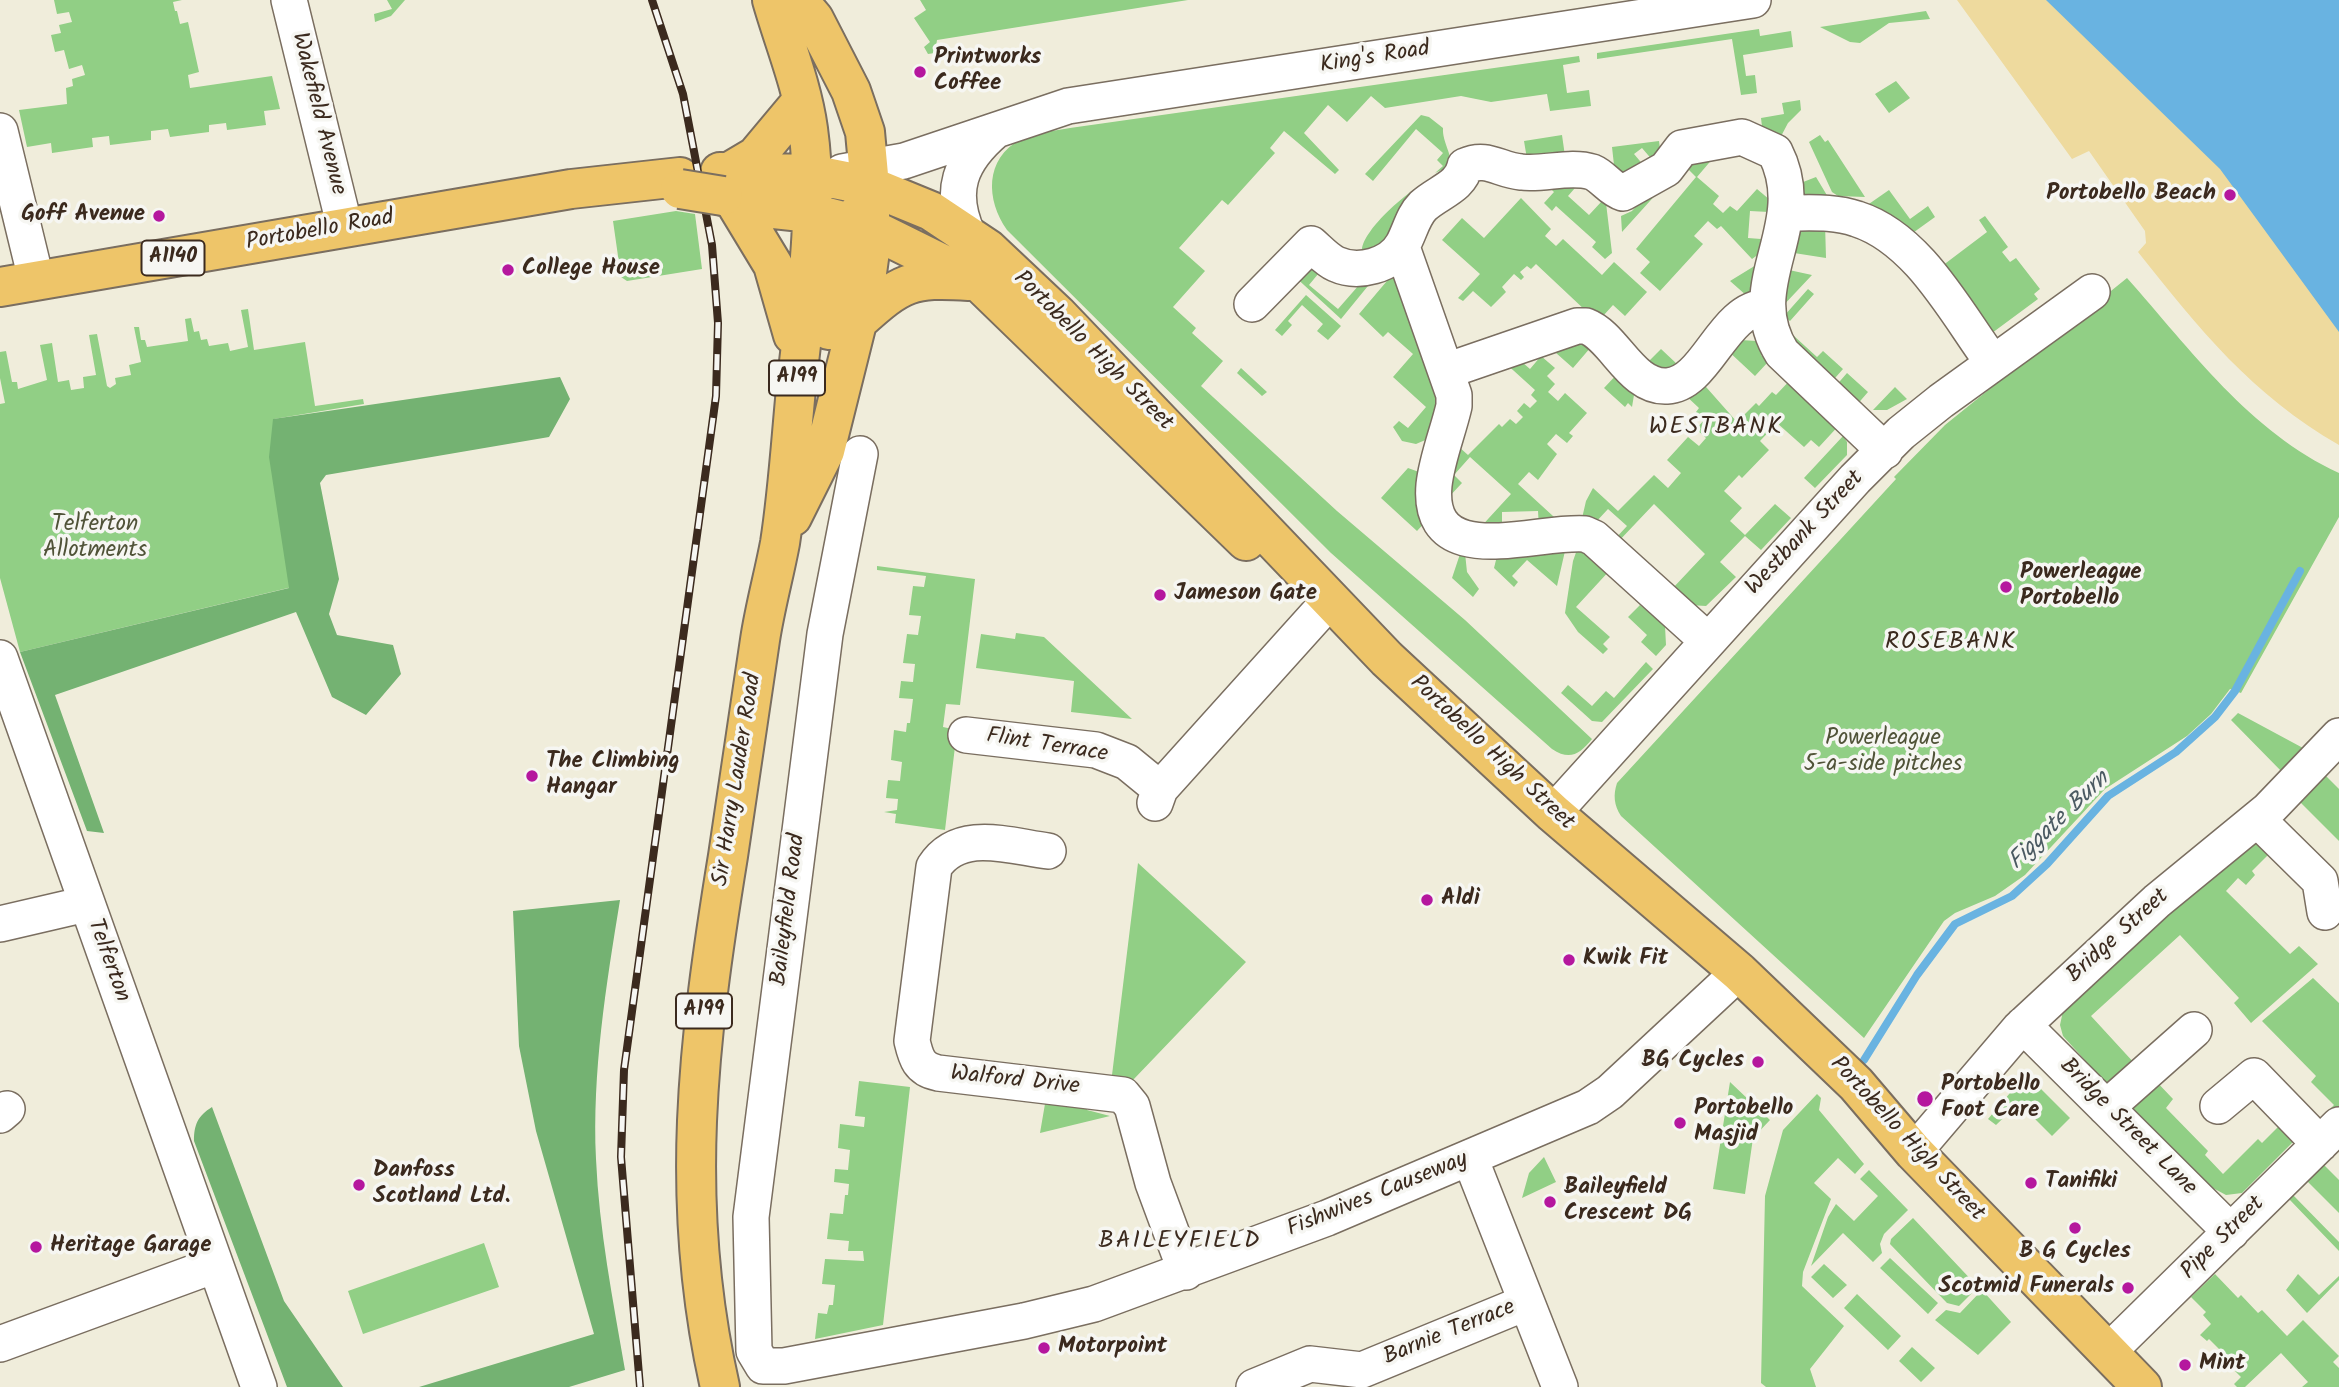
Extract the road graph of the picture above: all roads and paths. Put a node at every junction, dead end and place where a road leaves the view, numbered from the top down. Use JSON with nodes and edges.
{"nodes":[{"id":1,"x":289,"y":0,"type":"edge"},
{"id":2,"x":772,"y":0,"type":"edge"},
{"id":3,"x":780,"y":0,"type":"edge"},
{"id":4,"x":798,"y":0,"type":"edge"},
{"id":5,"x":1753,"y":0,"type":"edge"},
{"id":6,"x":802,"y":101,"type":"junction"},
{"id":7,"x":1000,"y":127,"type":"junction"},
{"id":8,"x":0,"y":131,"type":"edge"},
{"id":9,"x":726,"y":185,"type":"junction"},
{"id":10,"x":859,"y":191,"type":"junction"},
{"id":11,"x":1787,"y":214,"type":"junction"},
{"id":12,"x":345,"y":228,"type":"junction"},
{"id":13,"x":968,"y":235,"type":"junction"},
{"id":14,"x":1402,"y":247,"type":"junction"},
{"id":15,"x":979,"y":282,"type":"junction"},
{"id":16,"x":18,"y":283,"type":"edge"},
{"id":17,"x":2092,"y":292,"type":"dead end"},
{"id":18,"x":1252,"y":304,"type":"dead end"},
{"id":19,"x":1766,"y":307,"type":"junction"},
{"id":20,"x":858,"y":321,"type":"junction"},
{"id":21,"x":799,"y":360,"type":"junction"},
{"id":22,"x":1993,"y":363,"type":"junction"},
{"id":23,"x":1446,"y":371,"type":"junction"},
{"id":24,"x":1885,"y":451,"type":"junction"},
{"id":25,"x":860,"y":454,"type":"dead end"},
{"id":26,"x":780,"y":543,"type":"junction"},
{"id":27,"x":1323,"y":608,"type":"junction"},
{"id":28,"x":1708,"y":641,"type":"junction"},
{"id":29,"x":0,"y":658,"type":"edge"},
{"id":30,"x":1387,"y":659,"type":"junction"},
{"id":31,"x":966,"y":735,"type":"dead end"},
{"id":32,"x":2339,"y":736,"type":"edge"},
{"id":33,"x":1553,"y":813,"type":"junction"},
{"id":34,"x":2257,"y":819,"type":"junction"},
{"id":35,"x":1048,"y":851,"type":"dead end"},
{"id":36,"x":86,"y":904,"type":"junction"},
{"id":37,"x":2325,"y":912,"type":"dead end"},
{"id":38,"x":0,"y":925,"type":"edge"},
{"id":39,"x":1739,"y":972,"type":"junction"},
{"id":40,"x":2023,"y":1025,"type":"junction"},
{"id":41,"x":2194,"y":1030,"type":"dead end"},
{"id":42,"x":2218,"y":1106,"type":"dead end"},
{"id":43,"x":2106,"y":1108,"type":"junction"},
{"id":44,"x":2330,"y":1135,"type":"edge"},
{"id":45,"x":1914,"y":1152,"type":"junction"},
{"id":46,"x":1470,"y":1158,"type":"junction"},
{"id":47,"x":2231,"y":1231,"type":"junction"},
{"id":48,"x":215,"y":1265,"type":"junction"},
{"id":49,"x":1186,"y":1272,"type":"junction"},
{"id":50,"x":1525,"y":1303,"type":"junction"},
{"id":51,"x":0,"y":1344,"type":"edge"},
{"id":52,"x":2108,"y":1352,"type":"junction"},
{"id":53,"x":763,"y":1366,"type":"joint"},
{"id":54,"x":259,"y":1387,"type":"edge"},
{"id":55,"x":720,"y":1387,"type":"edge"},
{"id":56,"x":1254,"y":1387,"type":"edge"},
{"id":57,"x":1560,"y":1387,"type":"edge"},
{"id":58,"x":2142,"y":1387,"type":"edge"}],
"edges":[{"from":1,"to":12,"type":"street","name":"Wakefield Avenue"},
{"from":2,"to":6,"type":"main road","number":"A199"},
{"from":3,"to":10,"type":"main road","number":"A199"},
{"from":4,"to":10,"type":"main road","number":"A199"},
{"from":5,"to":7,"type":"street","name":"King's Road"},
{"from":6,"to":9,"type":"main road"},
{"from":6,"to":10,"type":"main road","number":"A199"},
{"from":7,"to":10,"type":"street","name":"King's Road"},
{"from":7,"to":13,"type":"street"},
{"from":8,"to":16,"type":"street"},
{"from":9,"to":10,"type":"main road","name":"Portobello Road"},
{"from":9,"to":12,"type":"main road","name":"Portobello Road","number":"A1140","bridge":true},
{"from":9,"to":21,"type":"main road","number":"A199"},
{"from":10,"to":13,"type":"main road","name":"Portobello High Street"},
{"from":10,"to":15,"type":"main road"},
{"from":10,"to":20,"type":"main road","number":"A199"},
{"from":10,"to":21,"type":"main road","name":"Sir Harry Lauder Road","number":"A199"},
{"from":10,"to":26,"type":"main road","number":"A199"},
{"from":11,"to":14,"type":"street"},
{"from":11,"to":19,"type":"street"},
{"from":11,"to":22,"type":"street"},
{"from":12,"to":16,"type":"main road","name":"Portobello Road","number":"A1140"},
{"from":13,"to":30,"type":"main road","name":"Portobello High Street"},
{"from":14,"to":18,"type":"street"},
{"from":14,"to":23,"type":"street"},
{"from":15,"to":20,"type":"main road"},
{"from":15,"to":27,"type":"main road"},
{"from":17,"to":22,"type":"street","name":"Westbank Street"},
{"from":19,"to":23,"type":"street"},
{"from":19,"to":24,"type":"street"},
{"from":20,"to":26,"type":"main road","number":"A199"},
{"from":21,"to":26,"type":"main road","name":"Sir Harry Lauder Road","number":"A199"},
{"from":22,"to":24,"type":"street","name":"Westbank Street"},
{"from":23,"to":28,"type":"street"},
{"from":24,"to":28,"type":"street","name":"Westbank Street"},
{"from":25,"to":53,"type":"street","name":"Baileyfield Road"},
{"from":26,"to":55,"type":"main road","name":"Sir Harry Lauder Road","number":"A199"},
{"from":27,"to":30,"type":"main road"},
{"from":27,"to":31,"type":"street","name":"Flint Terrace"},
{"from":28,"to":33,"type":"street","name":"Westbank Street"},
{"from":29,"to":36,"type":"street","name":"Telferton"},
{"from":30,"to":33,"type":"main road","name":"Portobello High Street"},
{"from":32,"to":34,"type":"street","name":"Bridge Street"},
{"from":33,"to":39,"type":"main road","name":"Portobello High Street"},
{"from":34,"to":37,"type":"street"},
{"from":34,"to":40,"type":"street","name":"Bridge Street"},
{"from":35,"to":49,"type":"street","name":"Walford Drive"},
{"from":36,"to":38,"type":"street"},
{"from":36,"to":48,"type":"street","name":"Telferton"},
{"from":39,"to":45,"type":"main road","name":"Portobello High Street"},
{"from":39,"to":46,"type":"street","name":"Fishwives Causeway"},
{"from":40,"to":43,"type":"street","name":"Bridge Street Lane"},
{"from":40,"to":45,"type":"street","name":"Bridge Street"},
{"from":41,"to":43,"type":"street"},
{"from":42,"to":44,"type":"street"},
{"from":43,"to":47,"type":"street","name":"Bridge Street Lane"},
{"from":44,"to":47,"type":"street","name":"Pipe Street"},
{"from":45,"to":52,"type":"main road","name":"Portobello High Street"},
{"from":46,"to":49,"type":"street","name":"Fishwives Causeway"},
{"from":46,"to":50,"type":"street"},
{"from":47,"to":52,"type":"street","name":"Pipe Street"},
{"from":48,"to":51,"type":"street"},
{"from":48,"to":54,"type":"street"},
{"from":49,"to":53,"type":"street","name":"Fishwives Causeway"},
{"from":50,"to":56,"type":"street","name":"Barnie Terrace"},
{"from":50,"to":57,"type":"street"},
{"from":52,"to":58,"type":"main road","name":"Portobello High Street"}]}
